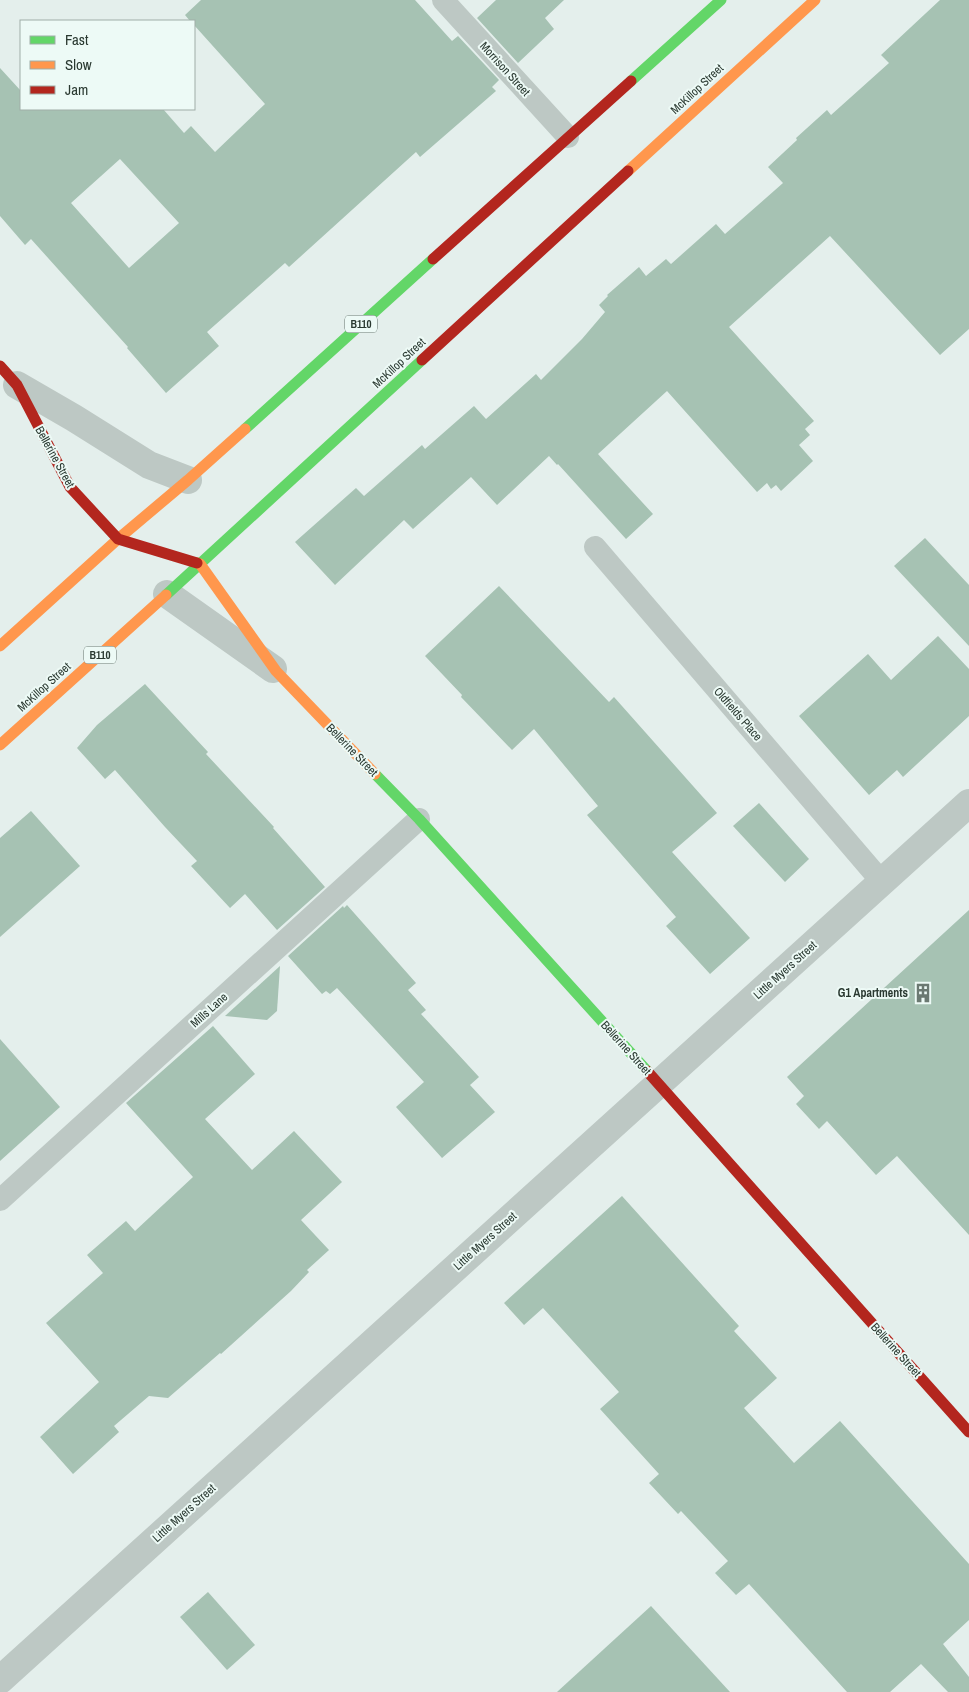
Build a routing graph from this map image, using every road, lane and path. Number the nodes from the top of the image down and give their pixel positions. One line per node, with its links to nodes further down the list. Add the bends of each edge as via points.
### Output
1 (443, 0): 4 (lane, Morrison Street)
2 (721, 0): 4 (main road, B110)
3 (815, 0): 9 (main road, McKillop Street / B110)
4 (568, 137): 6 (main road, B110)
5 (8, 375): 6 (street, Bellerine Street, via 149,465); 7 (main road, Bellerine Street, via 70,487)
6 (188, 480): 7 (main road, B110)
7 (118, 539): 9 (main road); 11 (main road, B110)
8 (595, 547): 16 (lane, Oldfields Place)
9 (200, 564): 10 (main road, McKillop Street / B110); 12 (main road, Bellerine Street)
10 (167, 594): 12 (street, Bellerine Street); 13 (main road, McKillop Street / B110)
11 (0, 646)
12 (276, 671): 15 (main road, Bellerine Street)
13 (0, 745)
14 (969, 803): 16 (street, Little Myers Street)
15 (419, 819): 17 (main road, Bellerine Street); 18 (lane, Mills Lane)
16 (882, 882): 17 (street, Little Myers Street)
17 (658, 1084): 19 (main road, Bellerine Street); 20 (street, Little Myers Street)
18 (0, 1200)
19 (969, 1432)
20 (0, 1680)

